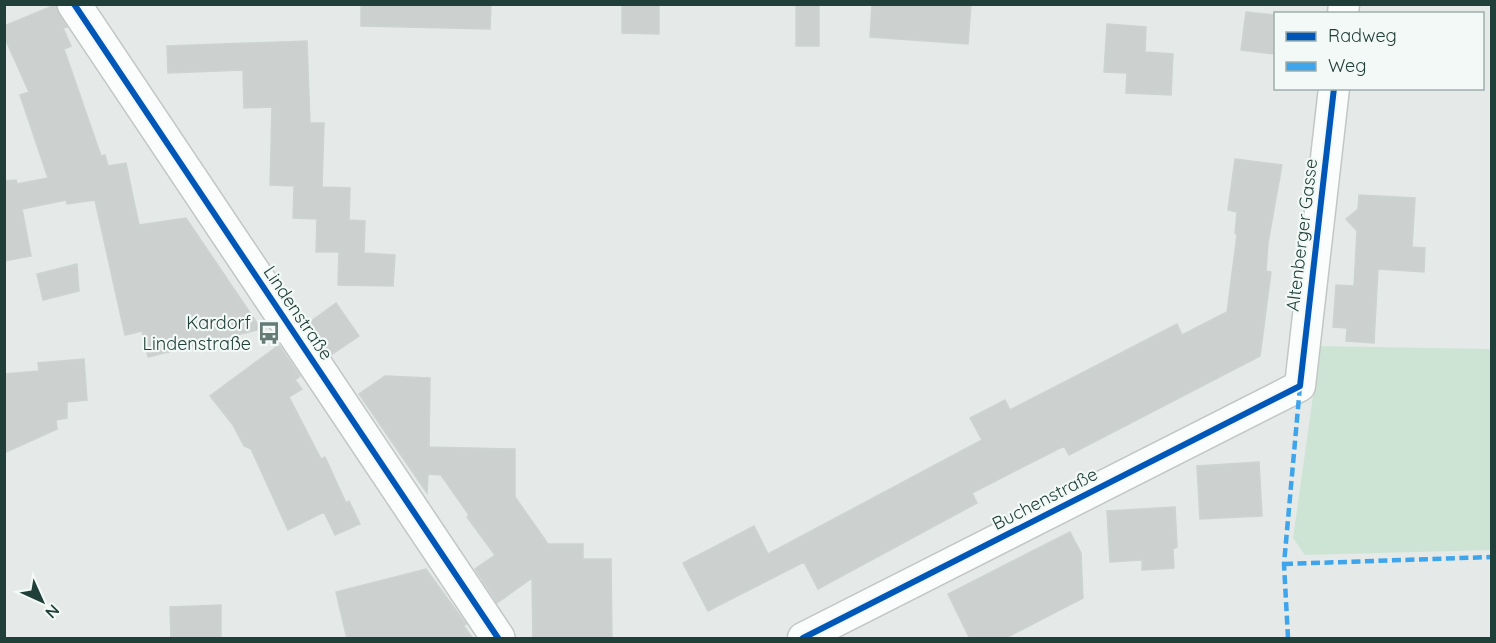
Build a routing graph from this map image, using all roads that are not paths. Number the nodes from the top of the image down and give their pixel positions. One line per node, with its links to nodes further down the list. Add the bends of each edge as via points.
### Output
1 (74, 4): 4 (street, Lindenstraße)
2 (1334, 90): 3 (street, Altenberger Gasse)
3 (1300, 386): 5 (street, Buchenstraße)
4 (498, 639)
5 (803, 639)

